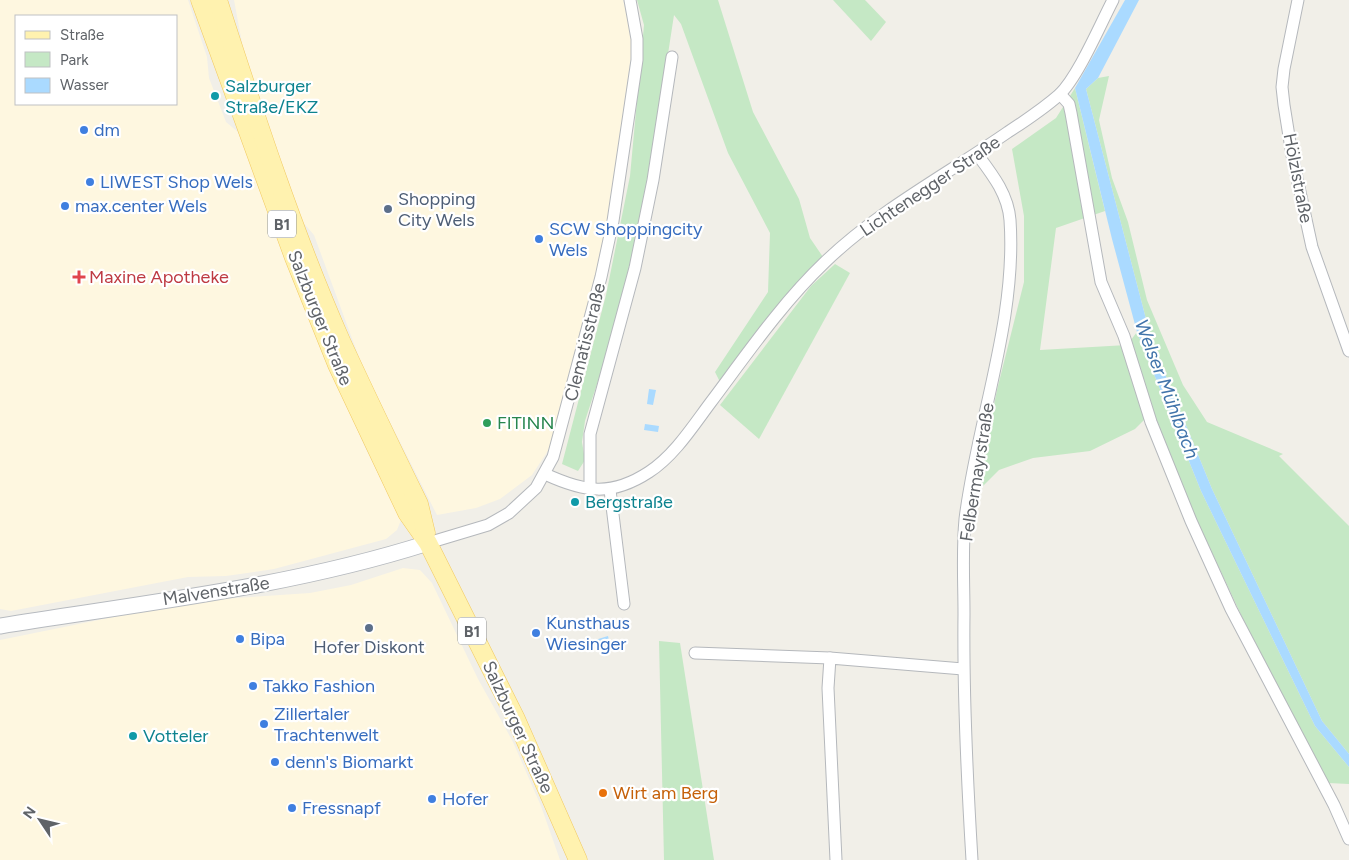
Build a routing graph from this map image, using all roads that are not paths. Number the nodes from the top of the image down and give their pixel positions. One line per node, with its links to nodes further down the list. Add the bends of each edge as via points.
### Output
1 (200, 0): 13 (main road, Salzburger Straße / B1, via 322,328 407,513)
2 (218, 0): 13 (main road, Salzburger Straße / B1, via 259,125 311,264 342,342 419,504)
3 (630, 0): 10 (street, Clematisstraße, via 638,39 637,60 613,221 583,352 561,433)
4 (1113, 0): 7 (street, Lichtenegger Straße, via 1081,63)
5 (1298, 0): 9 (street, Hölzlstraße, via 1284,69 1284,105 1312,247)
6 (672, 57): 11 (street, via 653,180 635,268 590,434)
7 (1060, 94): 8 (street, Lichtenegger Straße); 19 (street, via 1069,104 1071,113 1101,282 1127,343 1151,422 1231,609)
8 (977, 154): 12 (street, Lichtenegger Straße, via 878,217 825,262 785,306 682,440 650,472); 18 (street, Felbermayrstraße, via 993,175 1008,205 1011,232 1006,296 965,522)
9 (1349, 350)
10 (545, 474): 11 (street, Lichtenegger Straße, via 573,486); 13 (street, via 523,502 509,513 488,524)
11 (590, 489): 12 (street, Lichtenegger Straße)
12 (610, 490): 14 (street)
13 (428, 543): 15 (street, Malvenstraße, via 370,562 288,579); 20 (main road, Salzburger Straße / B1, via 516,719)
14 (624, 604)
15 (0, 626)
16 (695, 652): 17 (street)
17 (830, 658): 18 (street); 21 (street, via 828,688)
18 (964, 669): 22 (street, Felbermayrstraße)
19 (1349, 839)
20 (578, 860)
21 (836, 860)
22 (972, 860)

